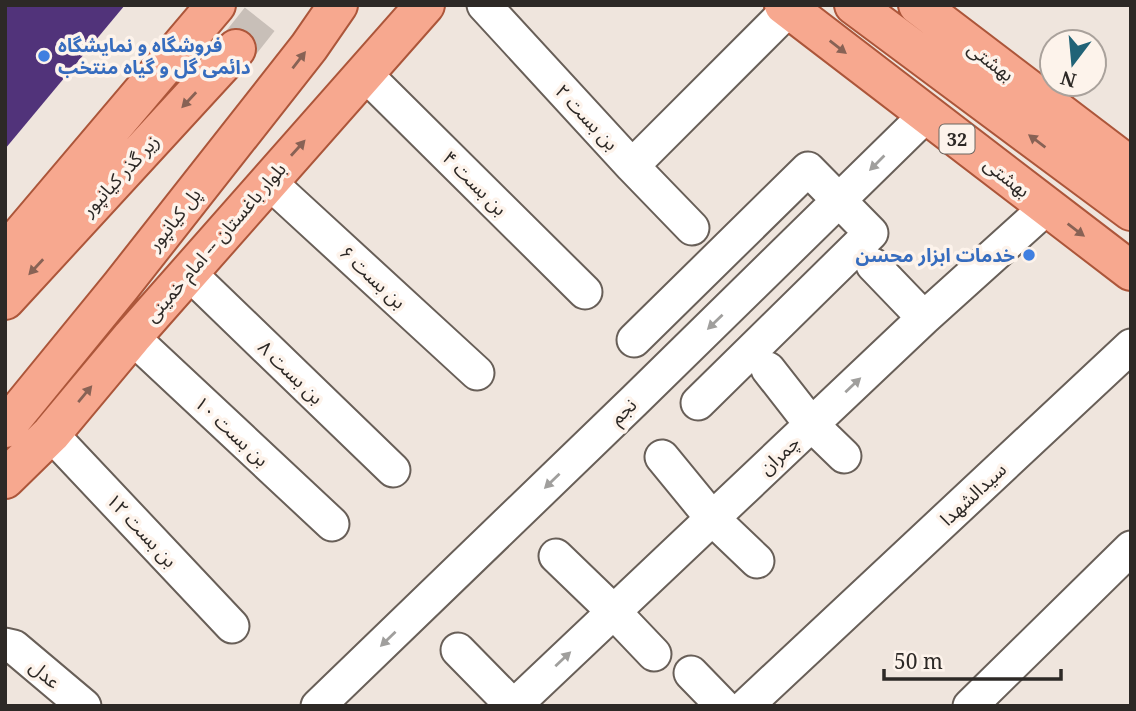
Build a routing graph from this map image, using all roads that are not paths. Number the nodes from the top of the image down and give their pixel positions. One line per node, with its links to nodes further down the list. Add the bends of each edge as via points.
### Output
1 (216, 5): 18 (main road)
2 (338, 5): 32 (main road, پل کیانپور, one-way to 2)
3 (425, 5): 9 (main road, بلوار باغستان -- امام خمینی)
4 (484, 5): 11 (street, بن بست ۲)
5 (854, 5): 16 (main road, one-way to 5)
6 (918, 5): 12 (main road, بهشتی)
7 (786, 7): 10 (main road, بهشتى / 32, one-way to 10); 11 (street)
8 (236, 49): 23 (main road, زیر گذر کیانپور, one-way to 23)
9 (364, 74): 13 (main road, بلوار باغستان -- امام خمینی, one-way to 9); 22 (street, بن بست ۴)
10 (926, 115): 14 (street, نجم, one-way to 14); 15 (main road, بهشتى / 32)
11 (632, 166): 17 (street, بن بست ۲)
12 (1131, 167)
13 (268, 181): 21 (main road, بلوار باغستان -- امام خمینی); 29 (street, بن بست ۶)
14 (839, 201): 26 (street, via 808,169); 30 (street, via 871,233); 50 (street, نجم, one-way to 50)
15 (1046, 208): 20 (main road, بهشتى / 32, one-way to 20); 24 (street, چمران)
16 (1131, 211)
17 (692, 228)
18 (5, 254)
19 (873, 265): 24 (street)
20 (1131, 271)
21 (189, 273): 25 (main road, بلوار باغستان -- امام خمینی); 36 (street, بن بست ۸)
22 (585, 292)
23 (5, 300)
24 (924, 318): 31 (street, چمران, one-way to 24)
25 (132, 337): 33 (main road, بلوار باغستان -- امام خمینی, one-way to 25); 39 (street, بن بست ۱۰)
26 (634, 340)
27 (1131, 346): 53 (street, سیدالشهدا)
28 (768, 369): 31 (street)
29 (477, 373)
30 (698, 403)
31 (811, 424): 35 (street); 38 (street, چمران)
32 (5, 428)
33 (51, 434): 37 (main road, بلوار باغستان -- امام خمینی); 44 (street, بن بست ۱۲)
34 (662, 457): 38 (street)
35 (844, 457)
36 (393, 470)
37 (5, 479)
38 (712, 518): 42 (street); 43 (street, چمران)
39 (332, 524)
40 (1131, 548): 54 (street)
41 (556, 556): 43 (street)
42 (757, 561)
43 (613, 611): 47 (street); 51 (street, چمران, one-way to 43)
44 (232, 626)
45 (5, 645): 49 (street, عدل)
46 (458, 650): 51 (street)
47 (653, 654)
48 (691, 673): 52 (street)
49 (84, 706)
50 (318, 706)
51 (514, 706)
52 (723, 706)
53 (746, 706)
54 (970, 706)

